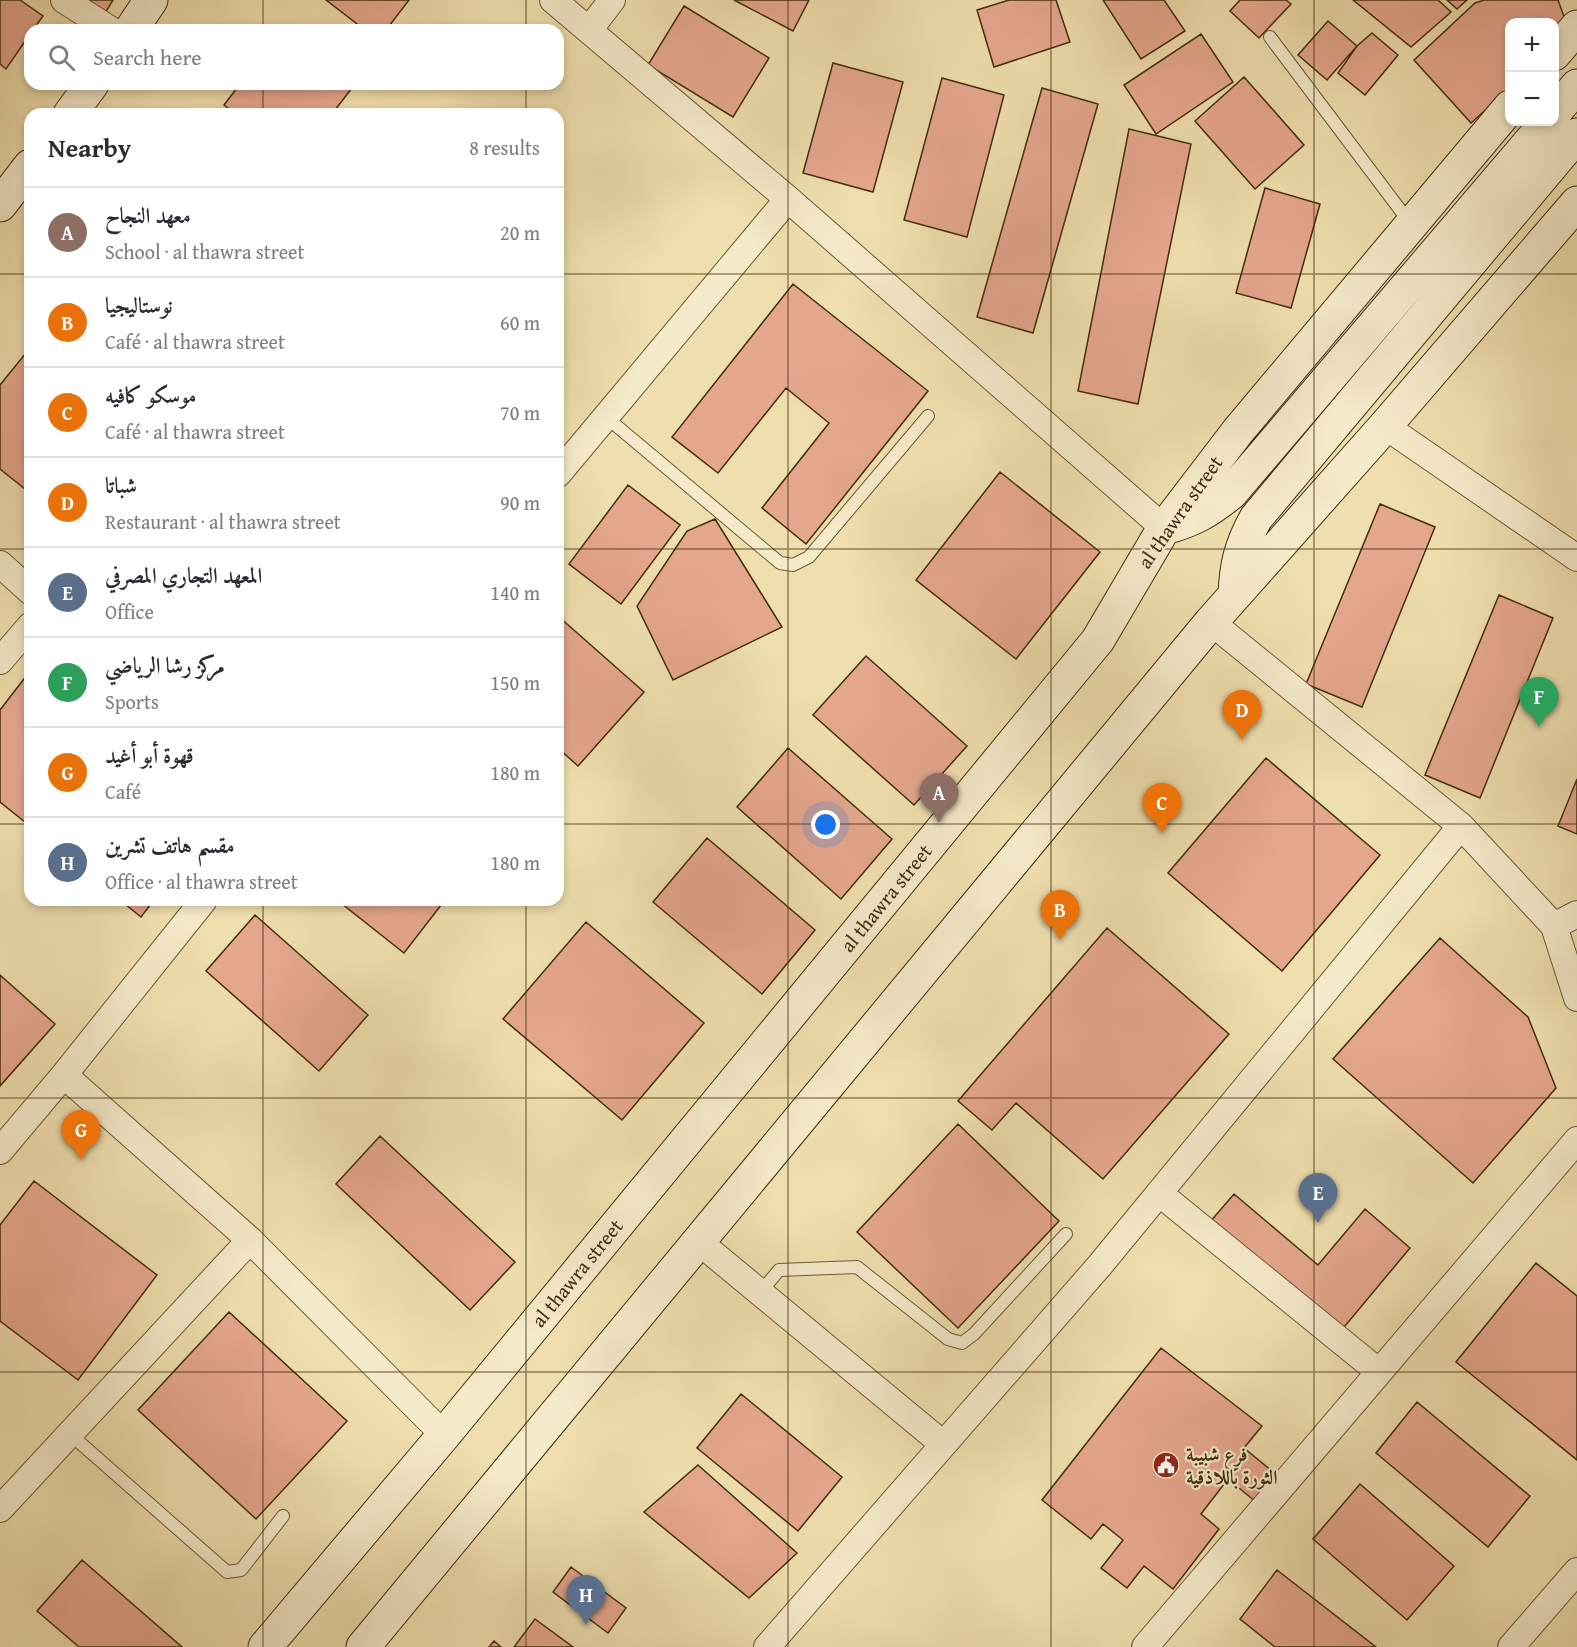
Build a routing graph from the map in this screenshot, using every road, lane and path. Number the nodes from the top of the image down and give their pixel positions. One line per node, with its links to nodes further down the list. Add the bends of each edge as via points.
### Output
1 (64, 0): 5 (street)
2 (151, 0): 6 (main road)
3 (553, 0): 8 (street)
4 (612, 0): 8 (street)
5 (102, 24)
6 (135, 24)
7 (1577, 27): 10 (main road)
8 (589, 30): 19 (street)
9 (1270, 37): 22 (lane)
10 (1559, 48)
11 (1577, 86): 13 (main road)
12 (88, 90): 14 (main road)
13 (1559, 106)
14 (74, 108)
15 (1505, 112): 22 (main road, al thawra street)
16 (1544, 126): 27 (main road, via 1231,492 1198,517)
17 (1577, 135): 31 (main road, via 1256,518 1239,556)
18 (24, 174): 21 (main road)
19 (788, 200): 24 (street); 27 (street)
20 (1577, 203): 25 (main road)
21 (0, 205)
22 (1412, 224): 27 (main road, al thawra street, via 1238,431)
23 (928, 416): 24 (lane, via 809,557 793,566 780,563)
24 (606, 417): 26 (street)
25 (1385, 426): 28 (street); 31 (main road)
26 (564, 467)
27 (1164, 528): 50 (main road, al thawra street, via 1098,640)
28 (1577, 558)
29 (0, 564): 30 (street)
30 (24, 586)
31 (1235, 596): 32 (main road)
32 (1211, 622): 35 (street); 46 (main road)
33 (24, 633): 34 (street)
34 (0, 661)
35 (1461, 826): 38 (street); 43 (street)
36 (199, 906): 40 (street)
37 (1577, 914): 38 (street)
38 (1554, 926): 39 (street)
39 (1577, 998)
40 (64, 1075): 42 (street); 45 (street)
41 (1577, 1140): 48 (street)
42 (0, 1151)
43 (1159, 1193): 48 (street); 51 (street)
44 (1066, 1234): 47 (lane, via 962,1343 948,1339 857,1267 779,1270)
45 (249, 1240): 49 (street); 50 (street)
46 (699, 1242): 47 (street); 56 (main road)
47 (760, 1293): 51 (street)
48 (1379, 1372): 58 (street)
49 (69, 1434): 52 (street); 53 (lane, via 227,1572 241,1570)
50 (444, 1435): 55 (main road, al thawra street)
51 (943, 1444): 57 (street)
52 (0, 1509)
53 (283, 1516)
54 (1577, 1571): 59 (street)
55 (265, 1647)
56 (363, 1647)
57 (767, 1647)
58 (1145, 1647)
59 (1511, 1647)

